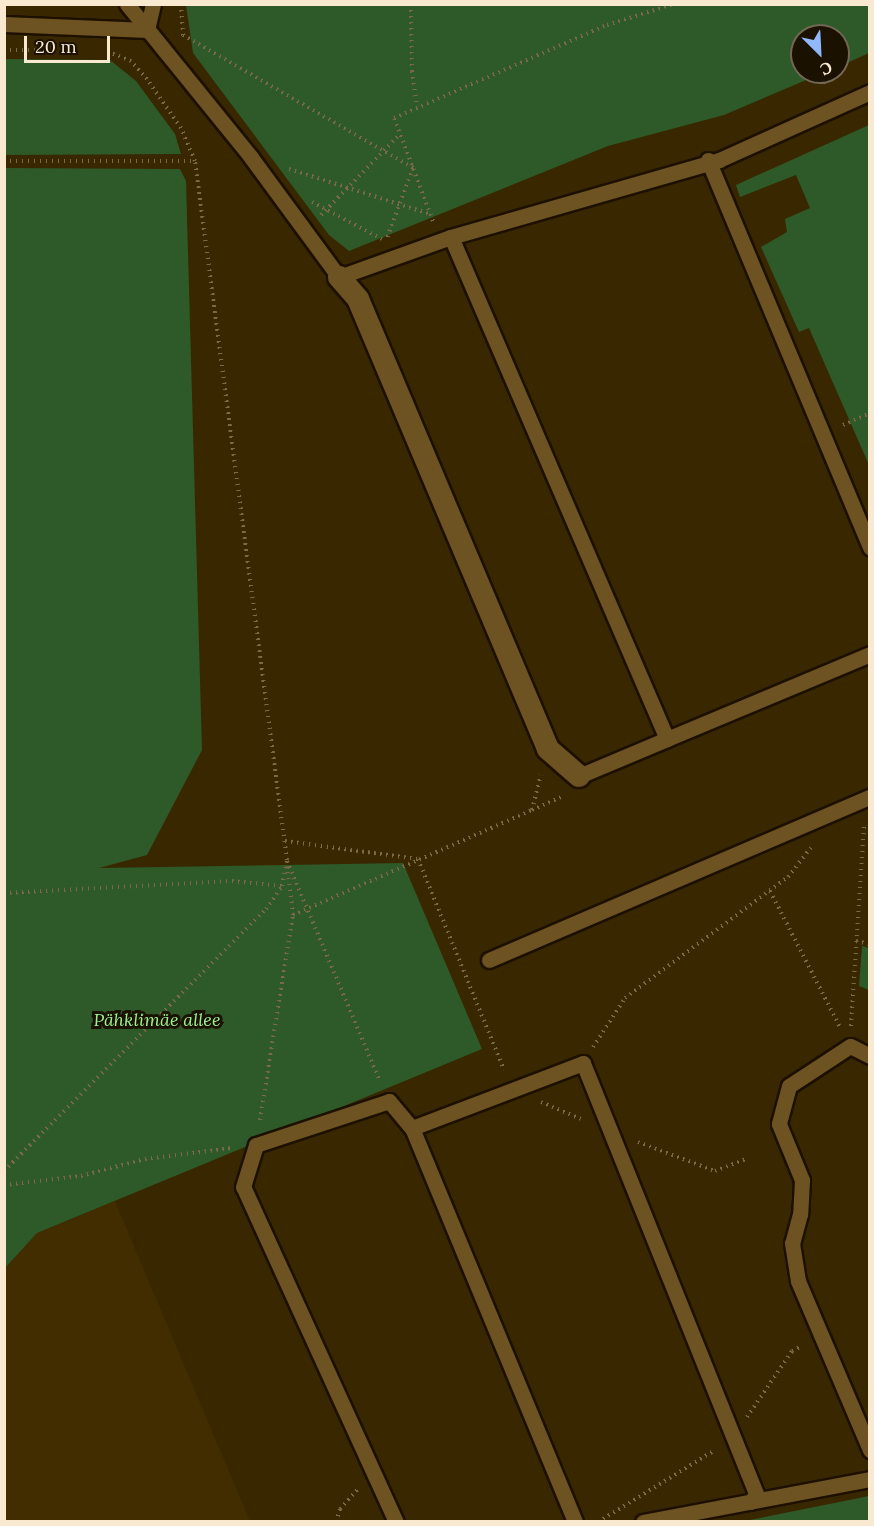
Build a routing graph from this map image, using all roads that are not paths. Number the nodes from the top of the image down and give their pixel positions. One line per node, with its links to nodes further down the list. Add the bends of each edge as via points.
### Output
1 (127, 4): 4 (lane)
2 (153, 4): 4 (lane)
3 (4, 24): 4 (lane)
4 (147, 30): 8 (lane, via 250,156)
5 (870, 92): 6 (lane, via 719,160)
6 (708, 160): 7 (lane); 9 (lane)
7 (446, 239): 8 (lane); 11 (lane)
8 (339, 277): 12 (street, via 358,299 548,749)
9 (870, 547)
10 (870, 654): 11 (lane)
11 (667, 739): 12 (lane)
12 (579, 776)
13 (867, 798): 14 (lane)
14 (489, 960)
15 (870, 1056): 17 (lane, via 850,1046 789,1086 779,1124 802,1180 800,1214 792,1244 798,1281)
16 (412, 1128): 19 (lane, via 583,1063 756,1494); 20 (lane, via 389,1101 256,1145 243,1187); 21 (lane)
17 (870, 1450)
18 (870, 1479): 19 (lane)
19 (751, 1502): 22 (lane)
20 (396, 1521)
21 (575, 1521)
22 (643, 1521)

